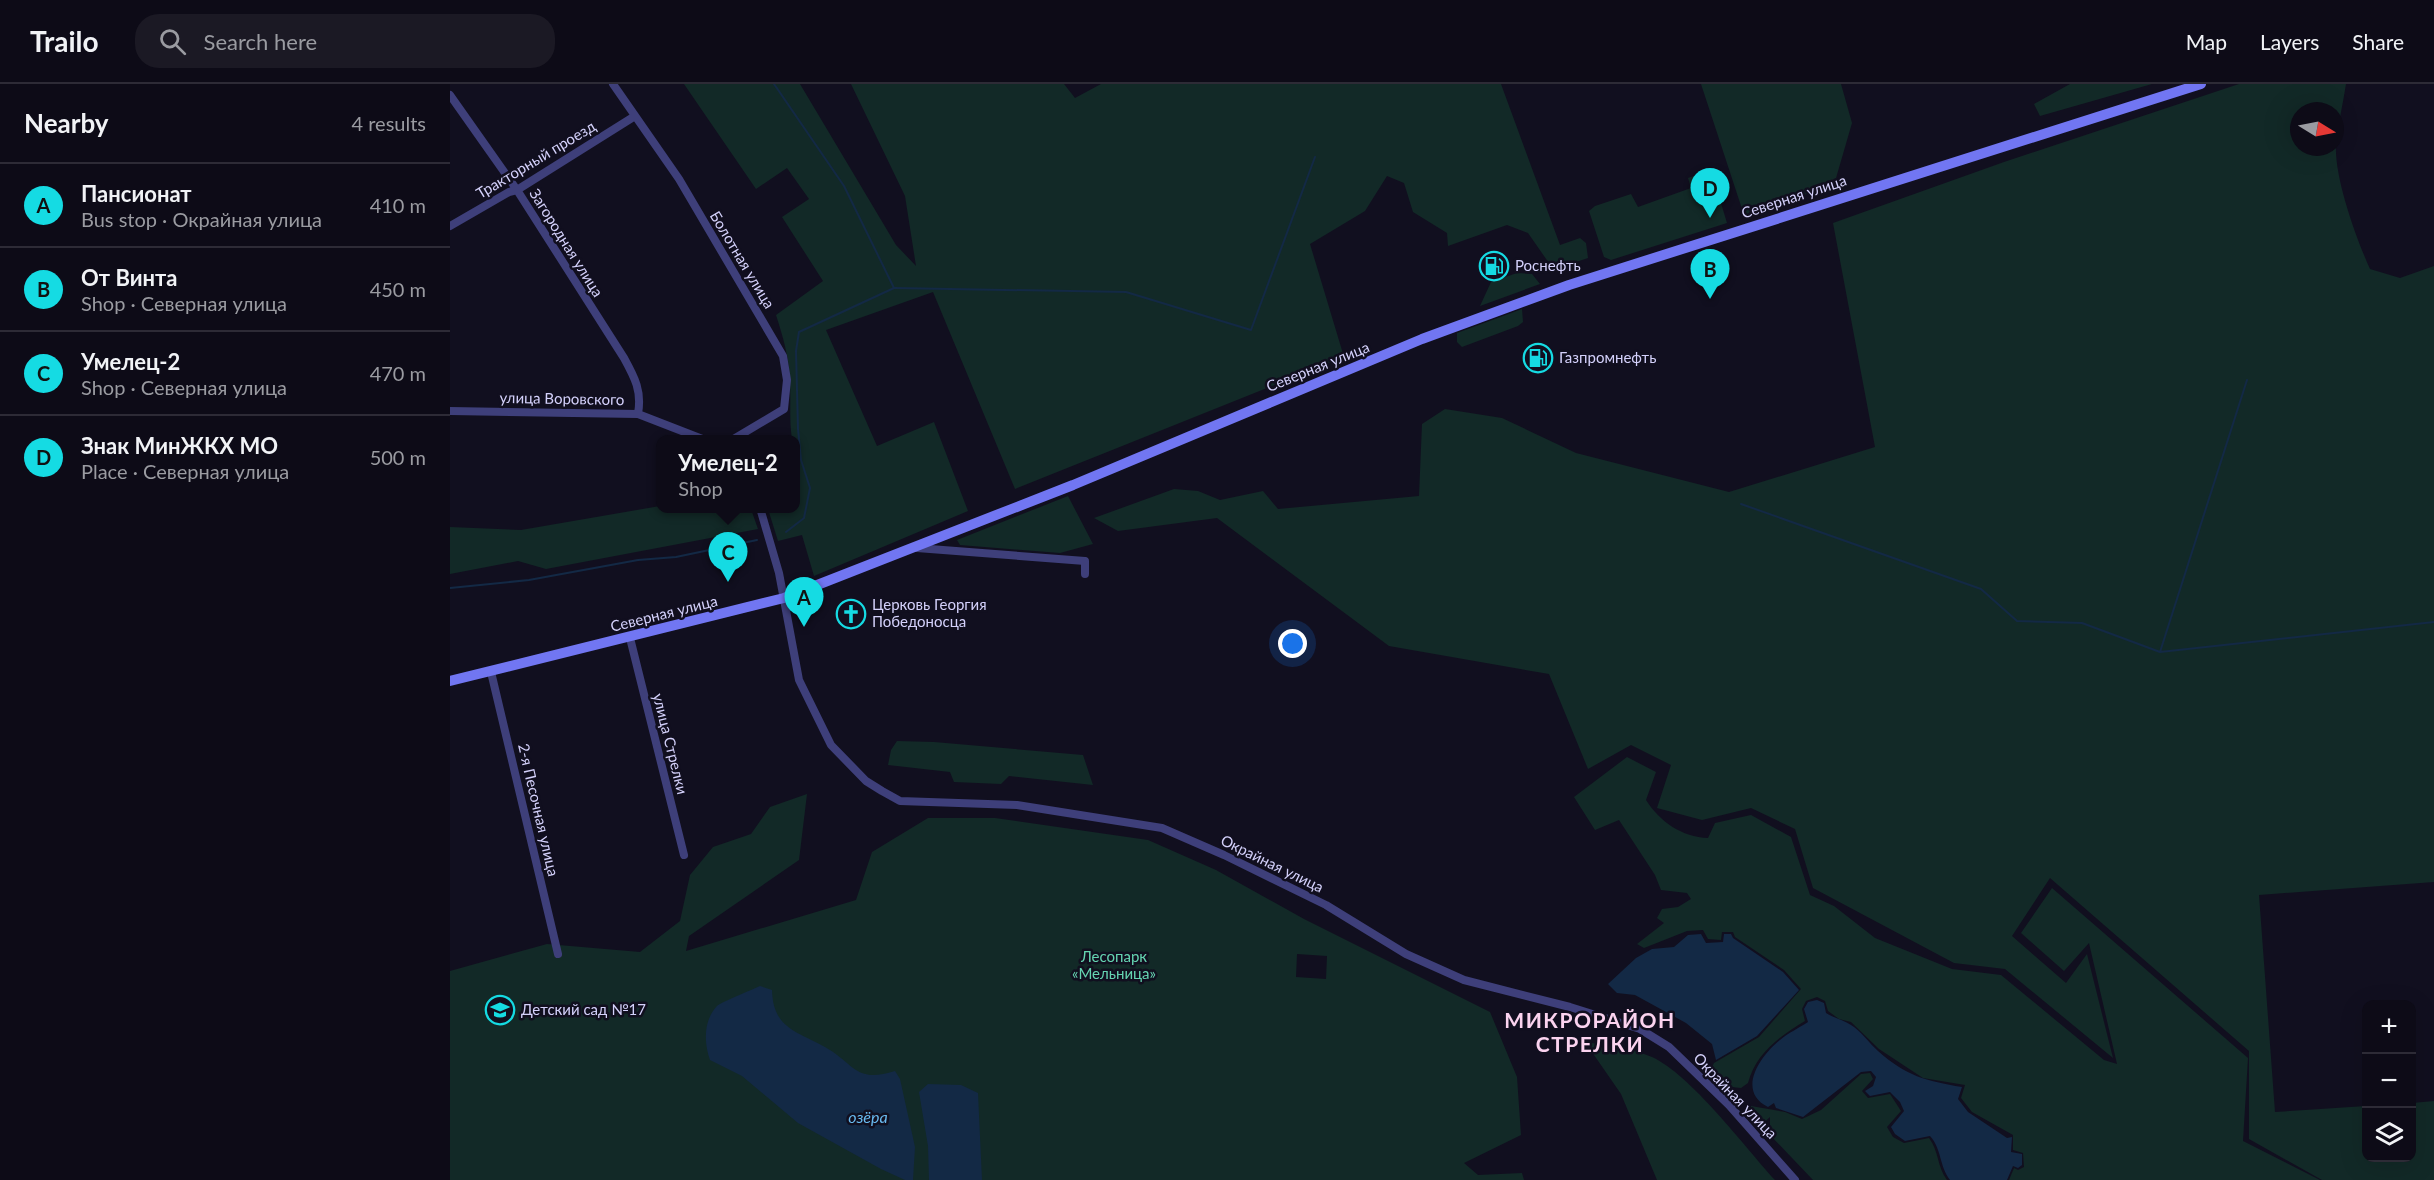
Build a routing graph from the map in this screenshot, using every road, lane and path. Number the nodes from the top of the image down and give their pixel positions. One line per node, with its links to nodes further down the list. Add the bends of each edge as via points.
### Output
1 (613, 84): 4 (street, Болотная улица)
2 (2201, 84): 12 (main road, Северная улица, via 1569,285 1422,339 1073,485)
3 (450, 95): 5 (street, Загородная улица)
4 (635, 116): 5 (street, Тракторный проезд); 10 (street, Болотная улица, via 679,179 783,356 787,380 784,409)
5 (517, 190): 6 (street, Тракторный проезд); 8 (street, Загородная улица, via 638,382)
6 (450, 226)
7 (452, 409): 8 (street, улица Воровского)
8 (638, 414): 9 (street, улица Воровского)
9 (692, 435)
10 (740, 435)
11 (761, 513): 14 (street)
12 (912, 547): 13 (street, via 1085,561); 14 (main road, Северная улица)
13 (1085, 574)
14 (784, 598): 15 (main road, Северная улица); 20 (street, Окрайная улица, via 799,680 826,736 846,761 882,791 900,801 1017,805 1162,828 1326,905 1406,954 1464,980 1640,1029 1669,1047)
15 (630, 638): 16 (main road, Северная улица); 18 (street, улица Стрелки)
16 (491, 672): 17 (main road, Северная улица); 19 (street, 2-я Песочная улица)
17 (450, 681)
18 (684, 855)
19 (558, 954)
20 (1795, 1180)

